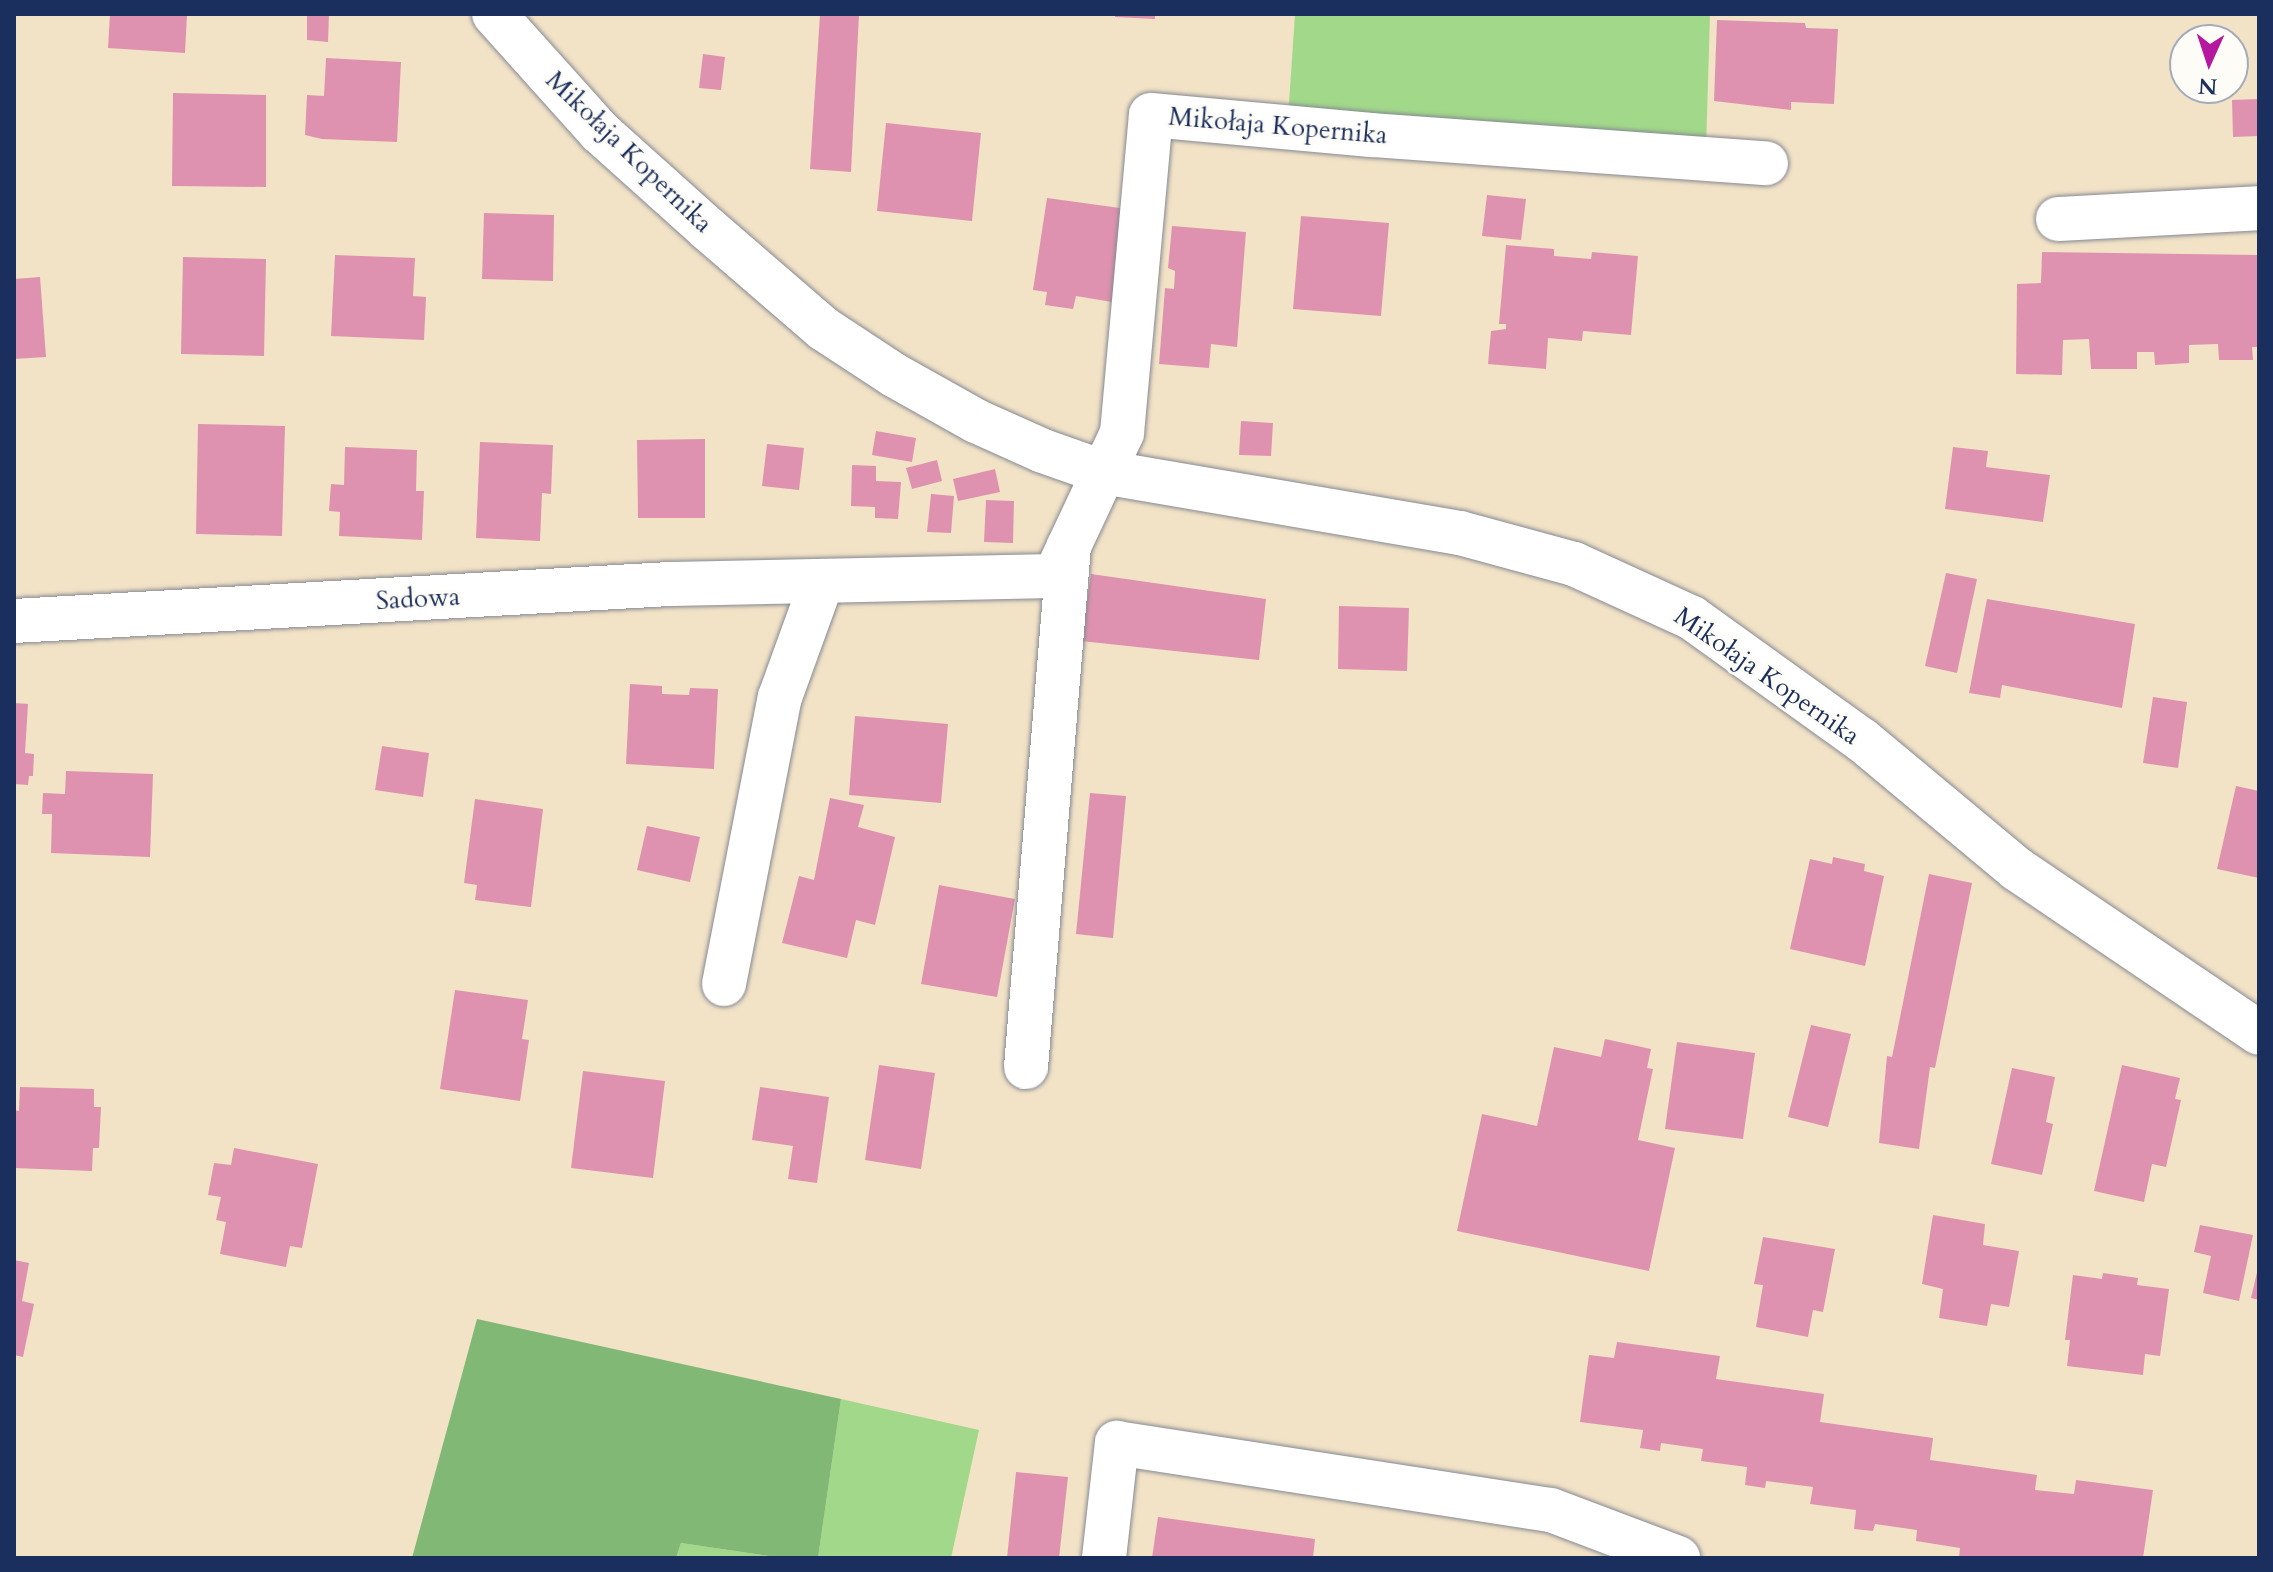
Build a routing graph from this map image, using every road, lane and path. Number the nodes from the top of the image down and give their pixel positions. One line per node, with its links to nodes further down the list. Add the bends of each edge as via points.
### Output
1 (494, 14): 5 (street, Mikołaja Kopernika, via 600,132 824,329 976,421)
2 (1766, 163): 5 (street, Mikołaja Kopernika, via 1151,115 1122,433)
3 (2259, 208): 4 (street)
4 (2058, 219)
5 (1103, 472): 6 (street, Sadowa); 10 (street, Mikołaja Kopernika, via 1460,533 1574,564 1692,618 1862,740 2017,869)
6 (1069, 546): 7 (street, Sadowa, via 1055,576); 11 (street)
7 (822, 581): 8 (street, Sadowa, via 670,584); 9 (street, via 780,697)
8 (14, 621)
9 (724, 984)
10 (2259, 1033)
11 (1026, 1067)
12 (1104, 1558): 13 (street, via 1117,1443 1551,1510)
13 (1678, 1558)

